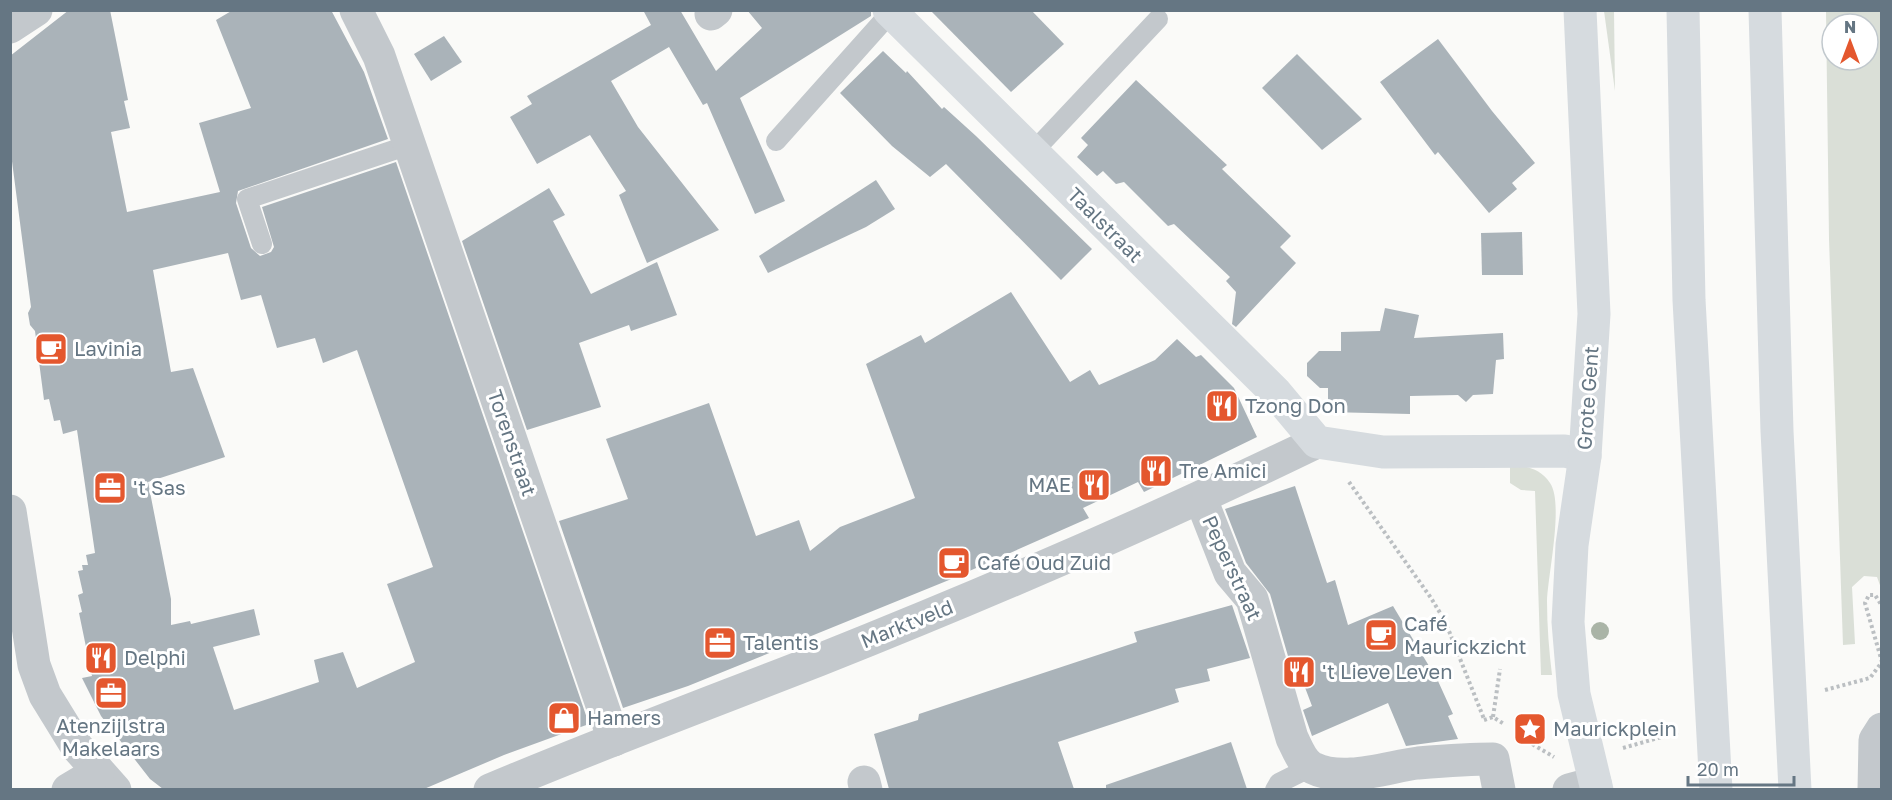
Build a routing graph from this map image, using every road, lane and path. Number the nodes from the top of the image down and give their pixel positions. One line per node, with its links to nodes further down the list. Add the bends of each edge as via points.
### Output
1 (36, 10): 9 (street)
2 (356, 10): 11 (street, Torenstraat, via 375,46)
3 (1580, 10): 16 (main road, Grote Gent, via 1594,314)
4 (1661, 10): 14 (main road)
5 (1683, 10): 14 (main road)
6 (1765, 10): 36 (main road, via 1777,431)
7 (891, 11): 10 (lane); 12 (main road, Taalstraat)
8 (1158, 19): 12 (lane)
9 (10, 27)
10 (776, 141)
11 (409, 145): 13 (lane, via 247,199); 26 (street, Torenstraat)
12 (1032, 153): 15 (main road, Taalstraat, via 1276,393)
13 (262, 244)
14 (1689, 300): 35 (main road)
15 (1317, 442): 16 (main road, via 1383,452 1565,451); 17 (street, Marktveld); 22 (path, via 1431,598 1461,657 1484,720)
16 (1585, 456): 31 (main road, Grote Gent, via 1572,544 1568,622)
17 (1201, 499): 26 (street, Marktveld, via 864,641); 28 (street, Peperstraat, via 1230,573 1252,599 1292,738)
18 (10, 511): 30 (street, via 34,665 45,695 77,747)
19 (1881, 606): 21 (path, via 1875,595 1869,595 1865,603 1881,662 1870,678)
20 (1500, 669): 22 (path)
21 (1854, 682)
22 (1493, 717): 23 (path)
23 (1506, 726)
24 (1881, 729): 37 (street, via 1875,740)
25 (1518, 734): 27 (path, via 1546,754)
26 (614, 740): 33 (street, Marktveld)
27 (1559, 758)
28 (1311, 767): 29 (street, via 1346,774 1420,763); 34 (lane, via 1279,783)
29 (1496, 774)
30 (107, 781): 32 (street)
31 (1587, 787)
32 (69, 789)
33 (490, 789)
34 (1275, 789)
35 (1716, 789)
36 (1795, 789)
37 (1874, 789)

